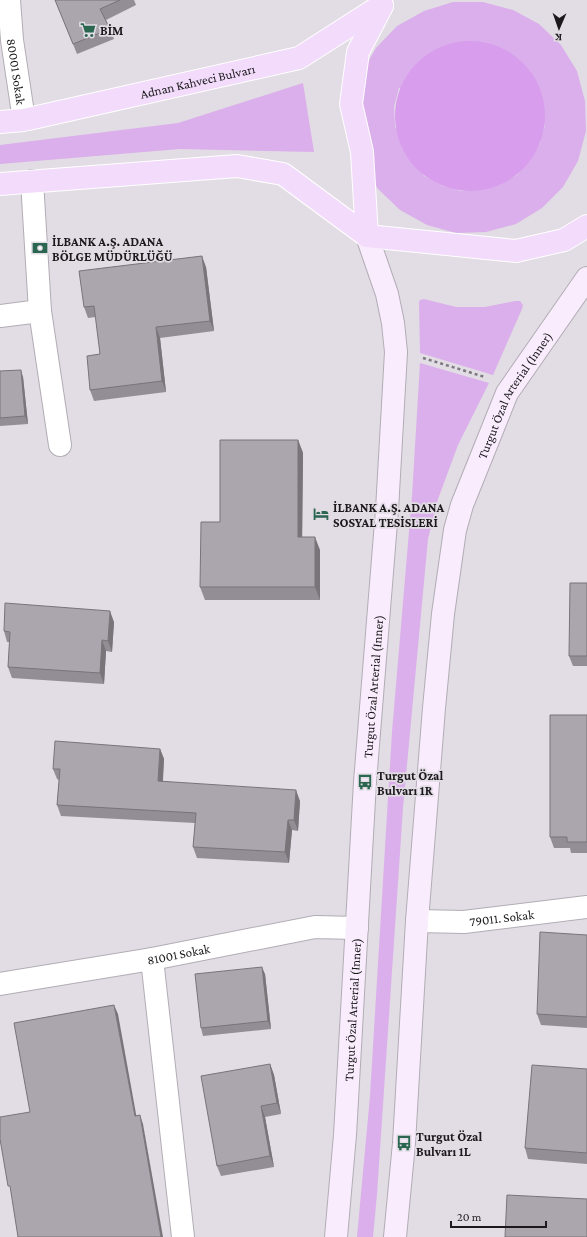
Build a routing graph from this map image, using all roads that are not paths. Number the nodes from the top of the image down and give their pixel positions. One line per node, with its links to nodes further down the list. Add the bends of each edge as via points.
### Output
1 (9, 0): 3 (street, 80001 Sokak)
2 (385, 2): 3 (main road, Adnan Kahveci Bulvarı, via 299,58); 8 (main road, via 358,52 351,104 362,152)
3 (24, 120): 4 (main road, Adnan Kahveci Bulvarı)
4 (0, 122)
5 (32, 181): 6 (main road); 8 (main road, via 237,166 282,174); 10 (street)
6 (0, 184)
7 (587, 226): 8 (main road, via 564,240 516,251)
8 (368, 236): 15 (main road, Turgut Özal Arterial (Inner), via 387,294 396,352)
9 (587, 278): 14 (main road, Turgut Özal Arterial (Inner), via 507,393 462,505 455,530 442,622)
10 (40, 311): 11 (street); 12 (street)
11 (0, 316)
12 (60, 445)
13 (587, 907): 14 (street, 79011. Sokak, via 464,922)
14 (417, 921): 20 (main road, Turgut Özal Arterial (Inner), via 404,1143)
15 (357, 928): 16 (street, 81001 Sokak, via 315,927); 19 (main road, Turgut Özal Arterial (Inner), via 345,1135)
16 (152, 959): 17 (street, 81001 Sokak); 18 (street)
17 (0, 984)
18 (183, 1237)
19 (336, 1237)
20 (395, 1237)

